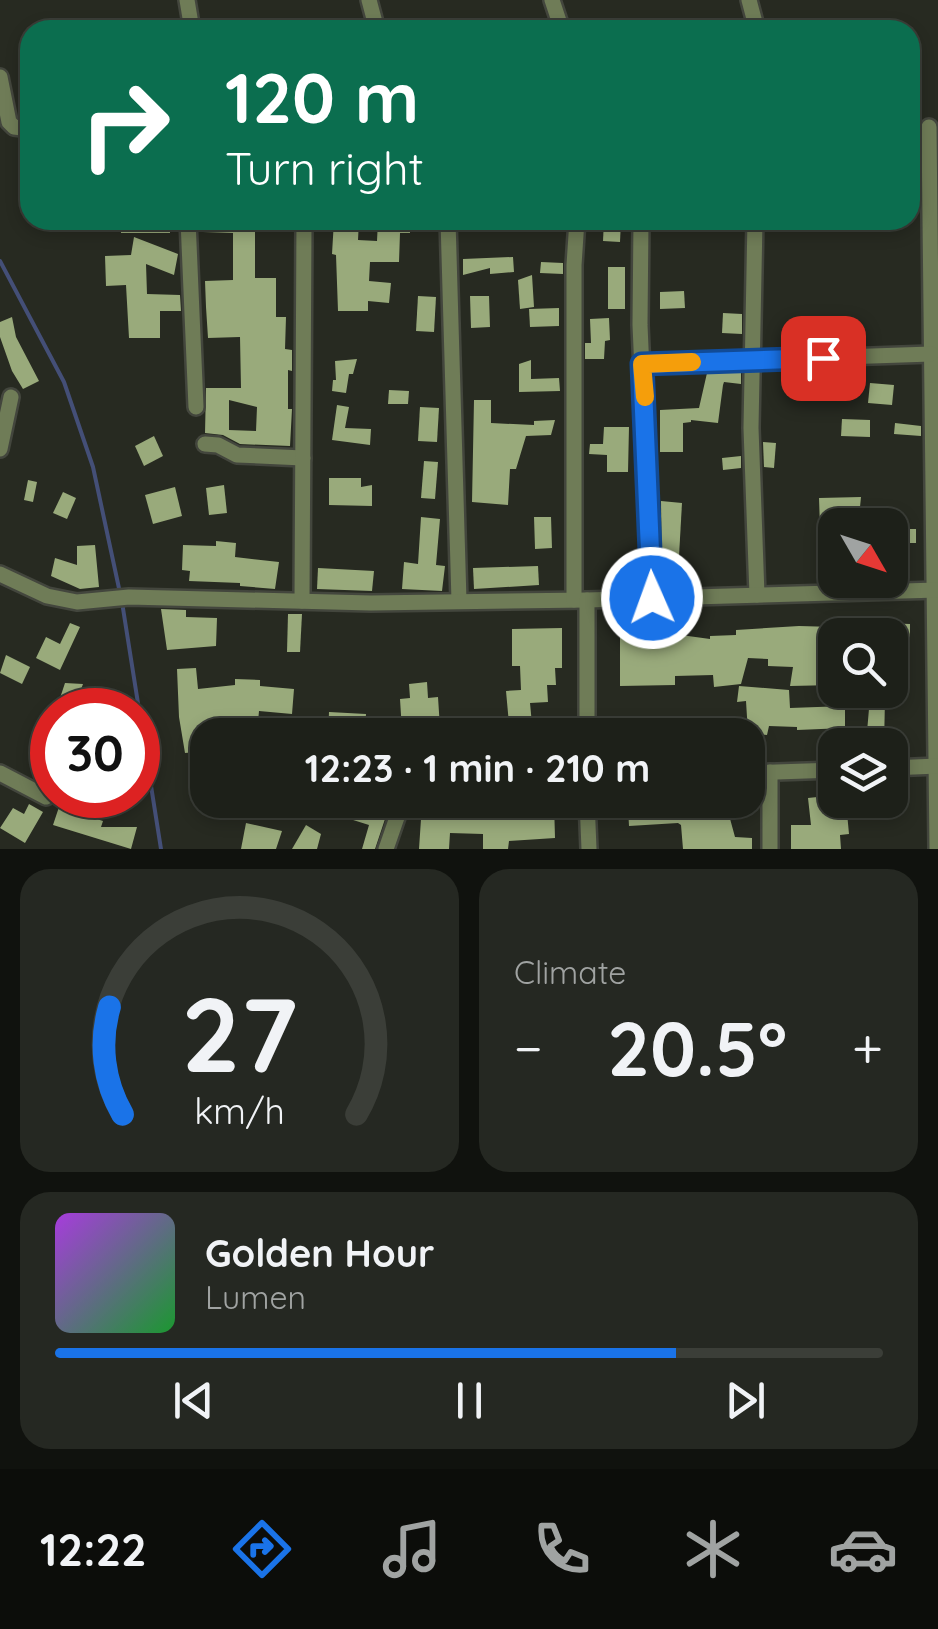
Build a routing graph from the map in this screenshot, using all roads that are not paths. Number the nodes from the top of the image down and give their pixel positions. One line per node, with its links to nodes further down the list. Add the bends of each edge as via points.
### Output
1 (0, 77): 3 (street, via 8,122)
2 (933, 127): 10 (street)
3 (20, 128)
4 (188, 230): 15 (street)
5 (304, 230): 18 (street)
6 (448, 230): 25 (street)
7 (576, 230): 23 (street)
8 (641, 230): 12 (street)
9 (755, 230): 11 (street)
10 (931, 354): 11 (street); 13 (street)
11 (751, 360): 12 (street); 21 (street)
12 (642, 364): 22 (street)
13 (935, 378): 20 (street)
14 (11, 397): 17 (street)
15 (196, 408)
16 (205, 444): 18 (street, via 237,455)
17 (0, 449)
18 (303, 458): 24 (street)
19 (0, 574): 24 (street, via 64,601)
20 (935, 590): 21 (street); 27 (street)
21 (757, 595): 22 (street)
22 (652, 598): 23 (street)
23 (581, 600): 25 (street); 26 (street)
24 (302, 601): 25 (street)
25 (459, 601)
26 (586, 718)
27 (937, 766): 28 (street); 39 (street)
28 (908, 767)
29 (818, 771): 31 (street)
30 (765, 772): 31 (street)
31 (770, 772): 38 (street)
32 (0, 774): 33 (street)
33 (30, 789)
34 (397, 818): 36 (street)
35 (588, 818): 37 (street)
36 (386, 849)
37 (589, 849)
38 (770, 849)
39 (936, 849)

